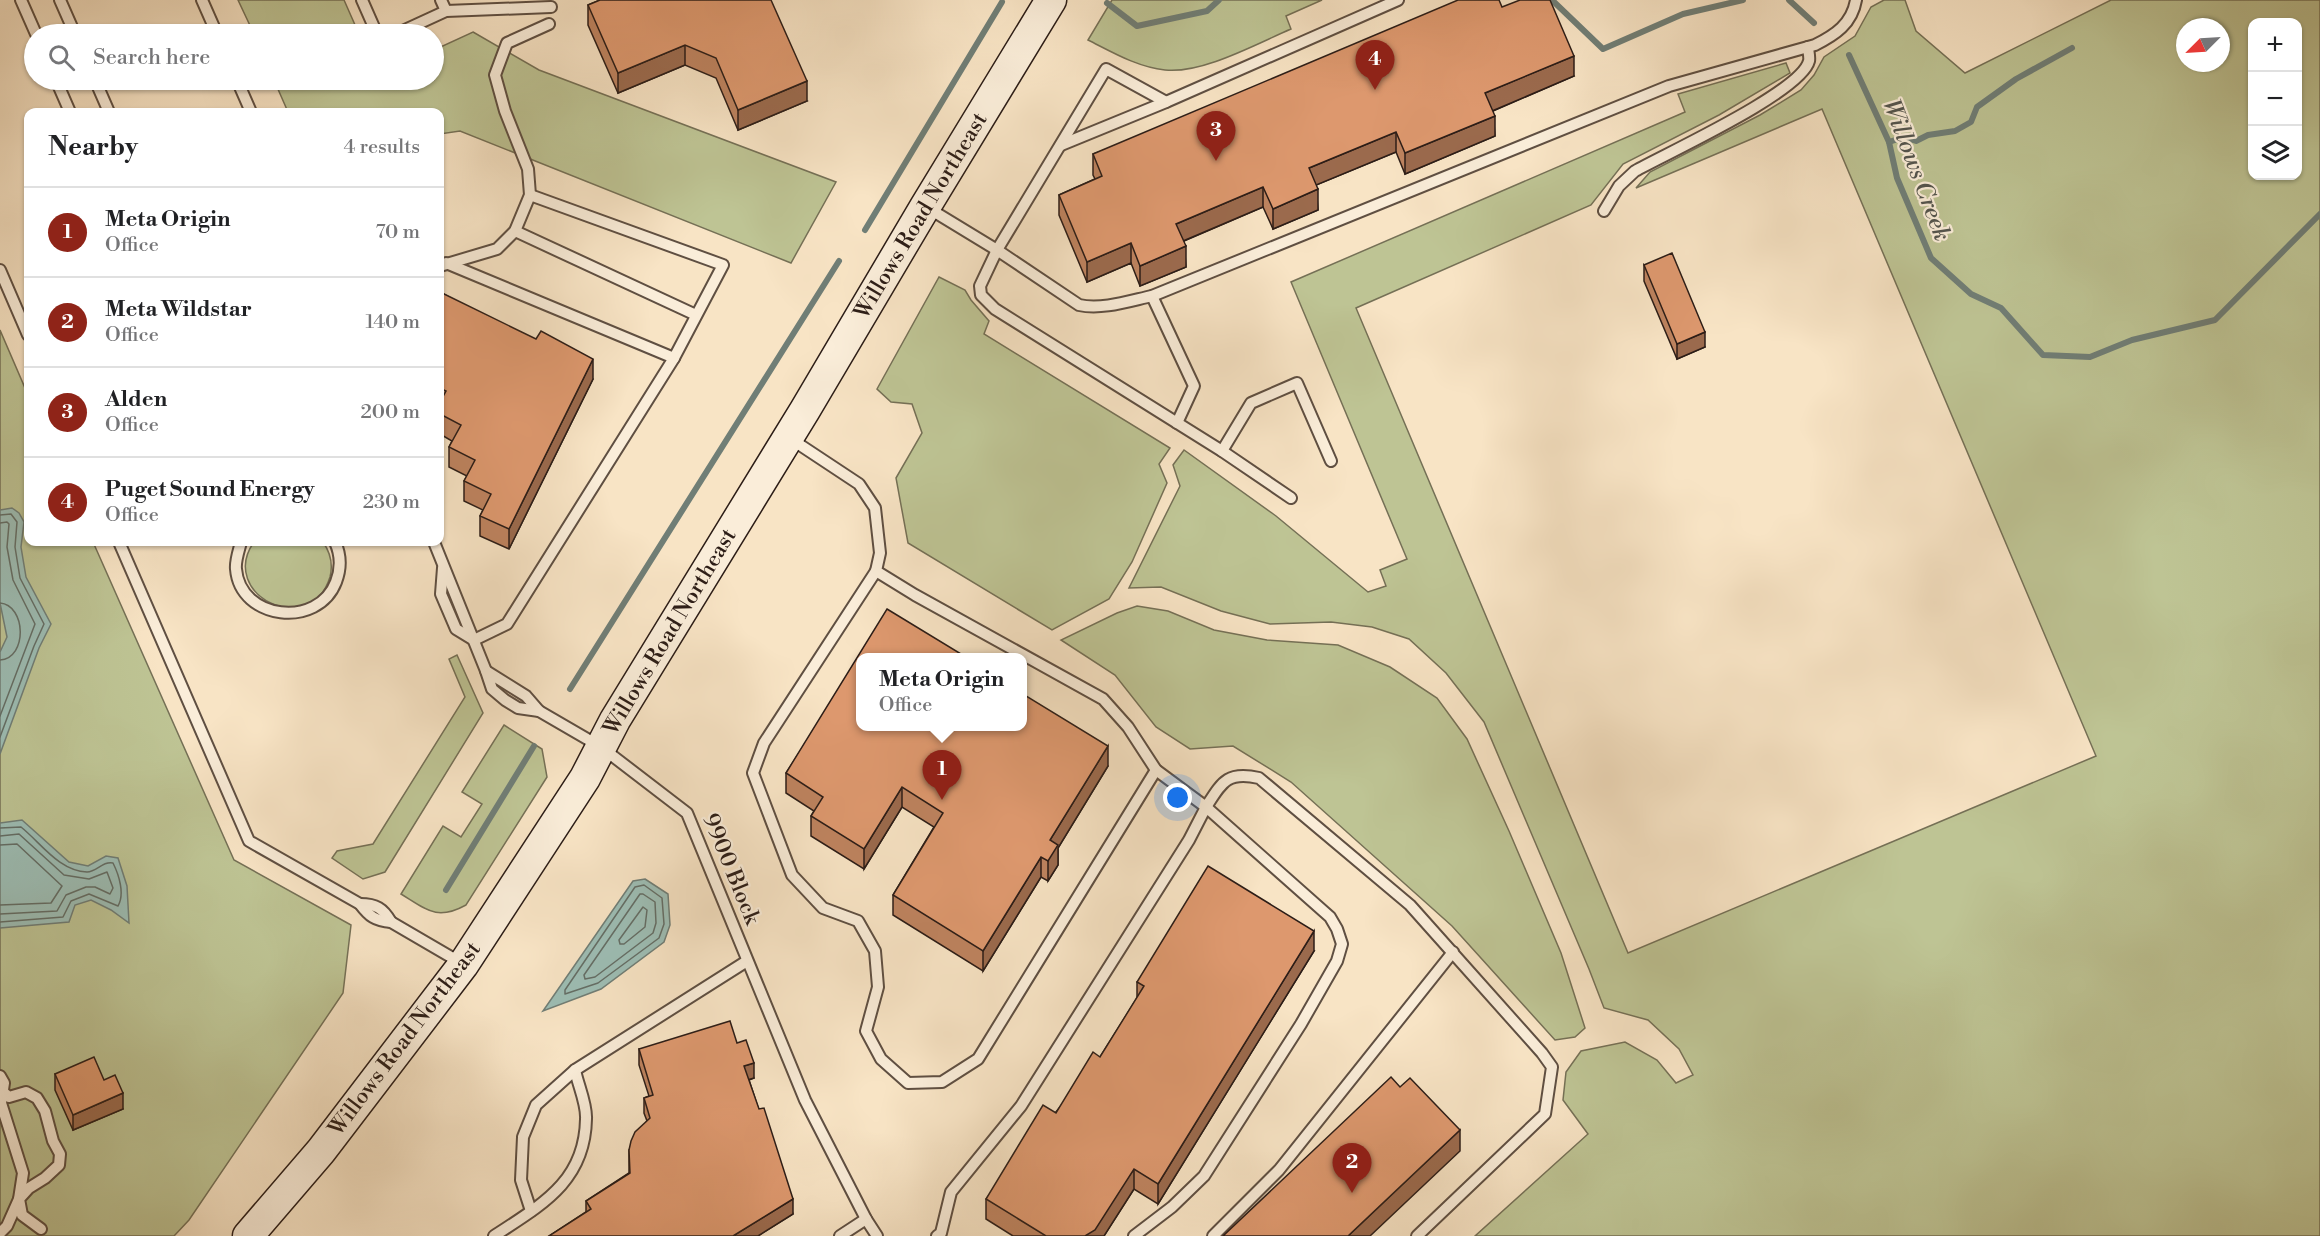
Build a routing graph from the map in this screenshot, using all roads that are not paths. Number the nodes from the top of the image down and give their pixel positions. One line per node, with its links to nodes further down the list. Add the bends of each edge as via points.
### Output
1 (21, 0): 11 (lane)
2 (60, 0): 12 (lane)
3 (202, 0): 13 (lane)
4 (362, 0): 14 (lane)
5 (441, 0): 10 (lane)
6 (1051, 0): 27 (main road, Willows Road Northeast)
7 (1398, 0): 21 (lane)
8 (1856, 0): 17 (lane, via 1850,19 1834,36)
9 (551, 7): 10 (lane)
10 (446, 11): 15 (lane)
11 (32, 24)
12 (71, 24)
13 (213, 24)
14 (373, 24)
15 (418, 24)
16 (549, 24): 26 (lane, via 507,43 495,75 528,169)
17 (1808, 47): 28 (lane, via 1810,60 1806,67 1779,92 1635,171 1619,186); 34 (lane, via 1669,86)
18 (60, 90): 22 (lane)
19 (99, 90): 23 (lane)
20 (241, 90): 24 (lane)
21 (1166, 102): 25 (lane); 25 (lane, via 1106,69)
22 (68, 108)
23 (107, 108)
24 (249, 108)
25 (1061, 145): 30 (lane)
26 (530, 195): 29 (lane); 35 (lane, via 723,265)
27 (925, 207): 30 (lane); 39 (main road, Willows Road Northeast)
28 (1604, 211)
29 (515, 231): 31 (lane, via 496,249); 35 (lane)
30 (997, 250): 34 (lane, via 1089,307); 38 (lane, via 980,286 987,303)
31 (444, 265)
32 (444, 265): 37 (lane)
33 (0, 270): 36 (lane)
34 (1152, 296): 38 (lane, via 1194,386)
35 (696, 315): 37 (lane)
36 (24, 326)
37 (674, 358): 48 (lane, via 507,624)
38 (1177, 423): 40 (lane)
39 (788, 437): 47 (lane, via 859,484 875,508 880,553); 51 (main road, Willows Road Northeast)
40 (1222, 452): 41 (lane, via 1251,403 1297,383); 42 (lane)
41 (1331, 461)
42 (1291, 498)
43 (121, 546): 56 (lane, via 249,841 360,904 369,916 391,922)
44 (240, 546): 45 (lane, via 236,569 243,589 257,605 292,614 310,610 334,587 340,570)
45 (336, 546)
46 (436, 546): 48 (lane, 9900 Block, via 443,565 441,594 456,629)
47 (876, 571): 49 (lane); 52 (lane, via 764,743 753,774 792,875 823,908 858,921 875,951 878,987 866,1031 881,1059 908,1083 942,1082 978,1059)
48 (474, 640): 51 (lane, 9900 Block, via 492,689 505,700 518,708 539,711)
49 (1019, 653)
50 (1027, 657): 52 (lane, via 1103,699 1128,727)
51 (601, 747): 55 (lane, 9900 Block, via 687,813); 56 (main road, Willows Road Northeast, via 585,778)
52 (1156, 770): 53 (lane)
53 (1206, 807): 54 (lane, via 1223,781 1242,774 1259,778 1410,905); 66 (lane, via 1021,1106 951,1192); 71 (lane, via 1330,917 1342,944 1337,961 1301,1024 1204,1176)
54 (1453, 952): 72 (lane, via 1279,1170); 73 (lane, via 1552,1067 1545,1114)
55 (747, 961): 57 (lane); 63 (lane, 9900 Block, via 805,1100)
56 (463, 965): 67 (main road, Willows Road Northeast, via 321,1151)
57 (575, 1070): 62 (lane, via 536,1105 523,1137 521,1180); 62 (lane, via 586,1118 582,1153 567,1181)
58 (0, 1076): 59 (lane)
59 (2, 1090): 60 (lane); 61 (lane, via 9,1097 26,1092 37,1098 60,1154 59,1165)
60 (0, 1103): 61 (lane, via 23,1173)
61 (19, 1199): 64 (lane, via 22,1215); 65 (lane)
62 (531, 1211): 68 (lane)
63 (866, 1219): 69 (lane); 70 (lane, 9900 Block)
64 (41, 1229)
65 (0, 1233)
66 (941, 1235)
67 (248, 1236)
68 (494, 1236)
69 (840, 1236)
70 (877, 1236)
71 (1134, 1236)
72 (1213, 1236)
73 (1418, 1236)

